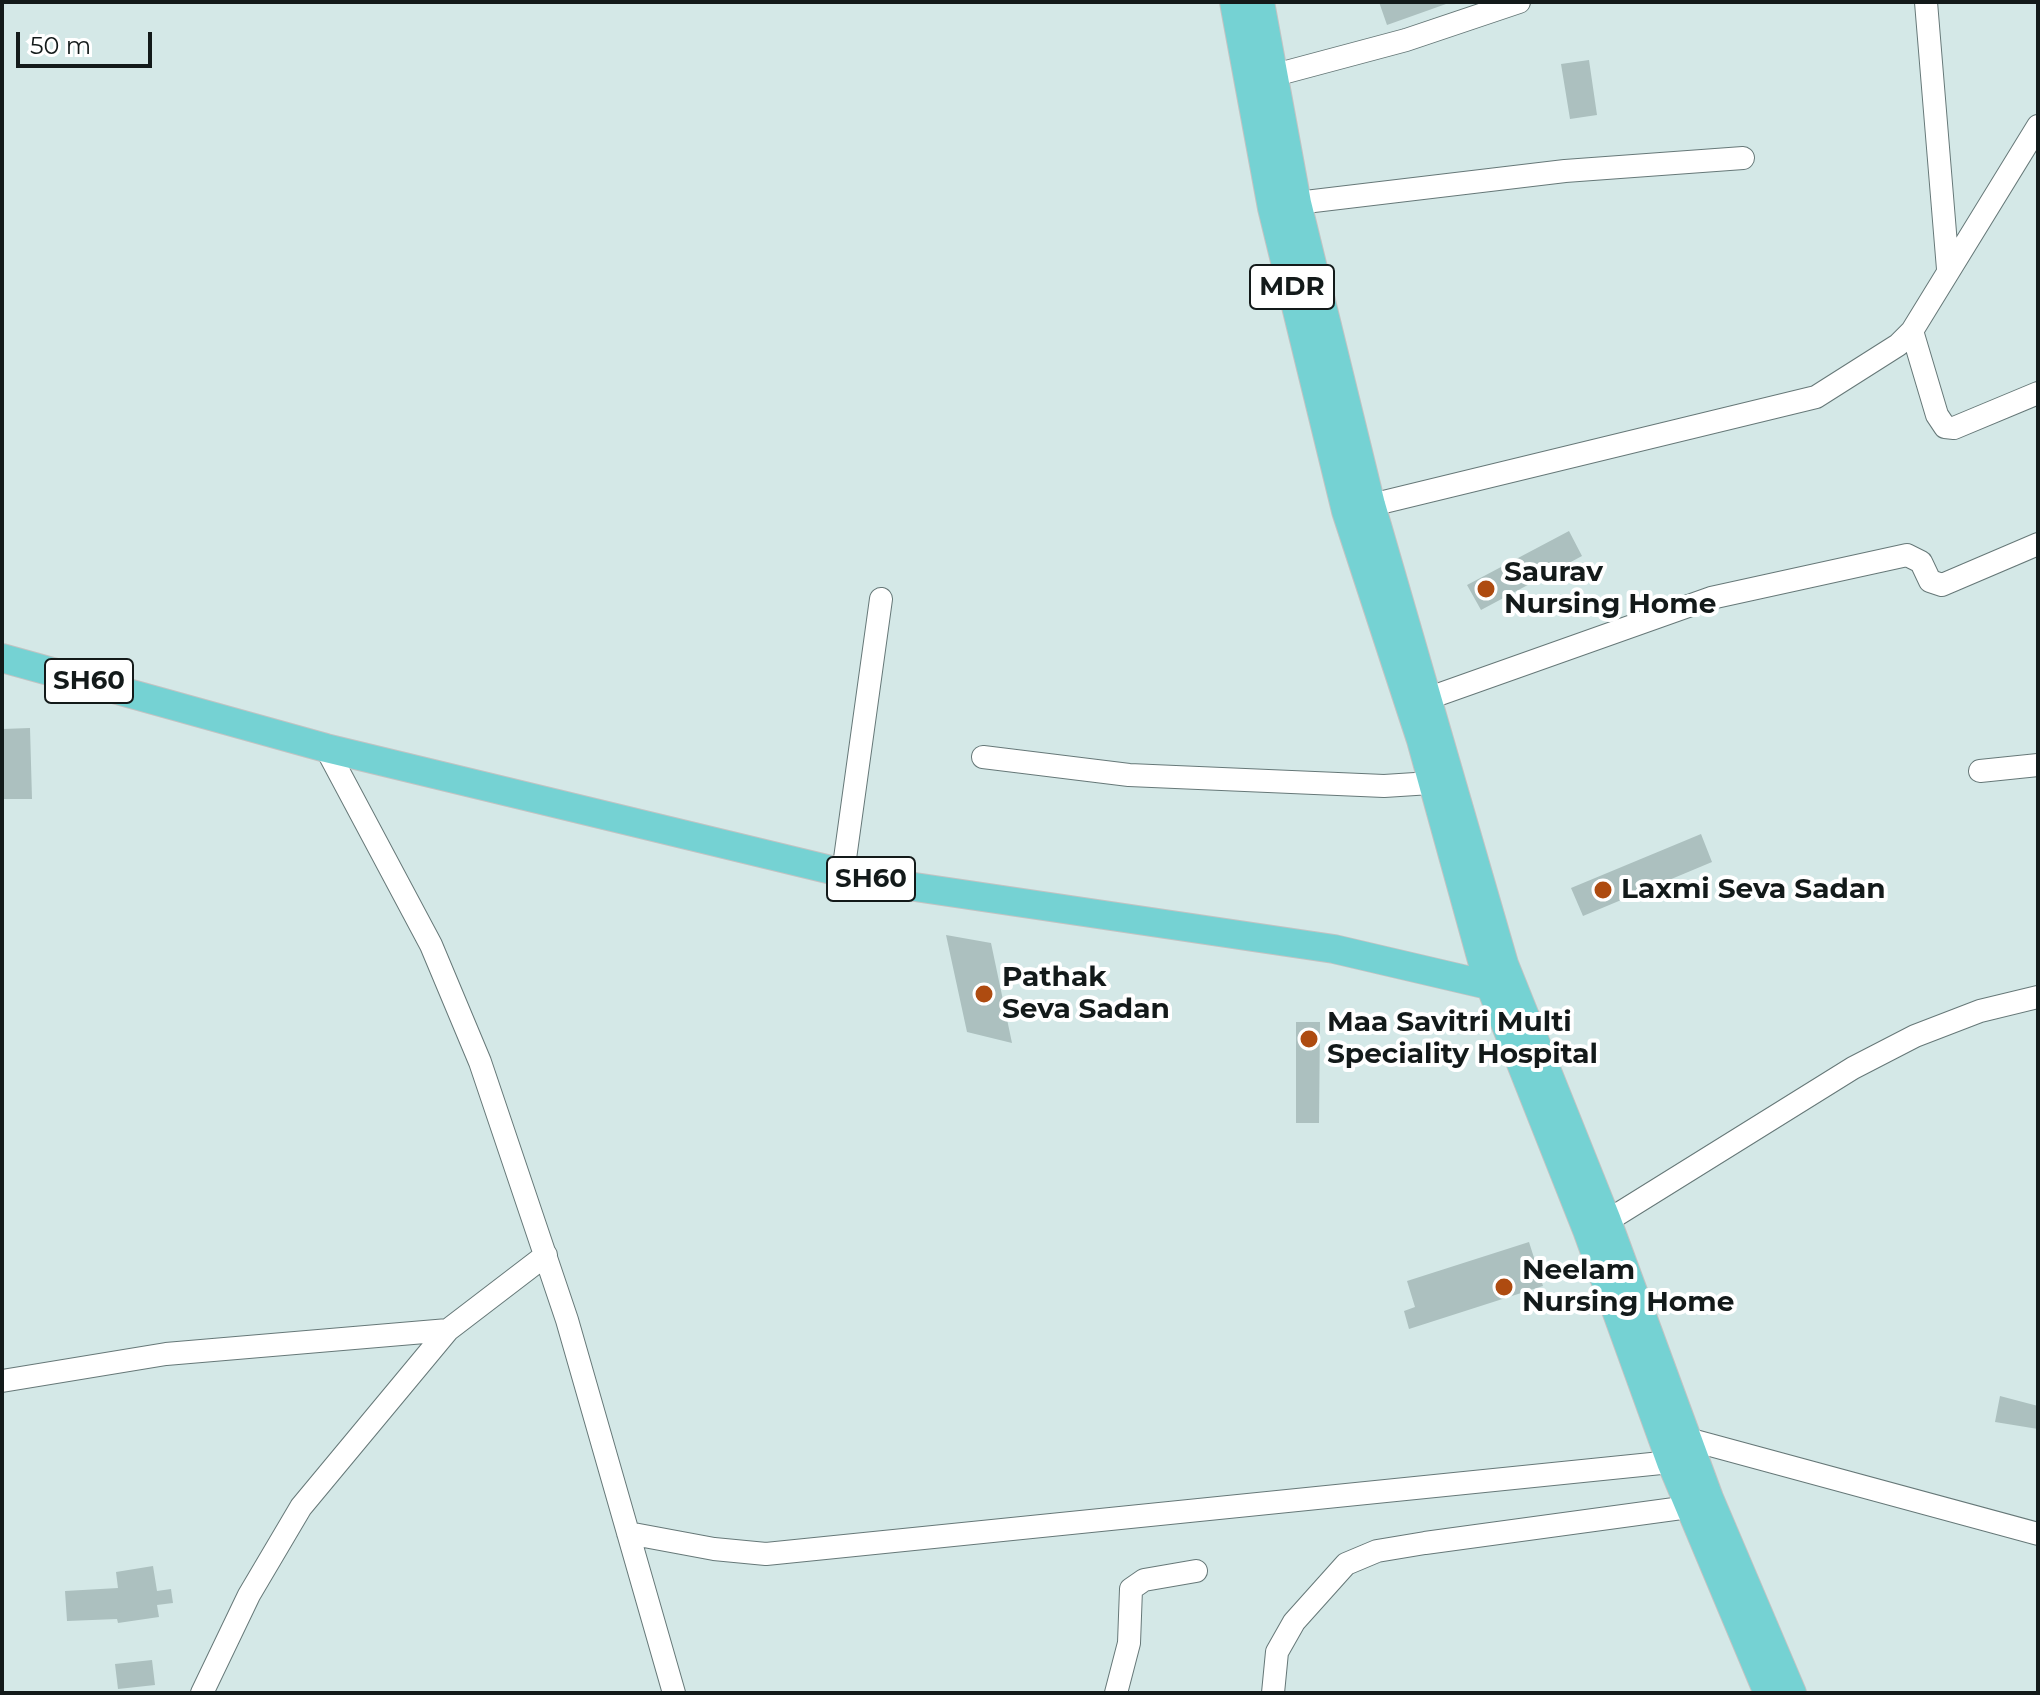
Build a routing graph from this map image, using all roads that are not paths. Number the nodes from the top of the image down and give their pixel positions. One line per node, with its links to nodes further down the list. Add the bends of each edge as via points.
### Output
1 (1234, 2): 12 (main road, MDR, via 1272,208)
2 (1260, 2): 5 (main road, MDR)
3 (1519, 2): 5 (street, via 1406,40)
4 (1926, 2): 9 (street)
5 (1275, 75): 8 (main road, MDR)
6 (2038, 126): 9 (street)
7 (1743, 158): 8 (street, via 1565,171)
8 (1297, 203): 12 (main road, MDR)
9 (1948, 269): 10 (street)
10 (1912, 331): 11 (street, via 1945,427 1954,428); 12 (street, via 1816,397)
11 (2038, 393)
12 (1358, 508): 15 (main road, MDR)
13 (2038, 544): 17 (street, via 1942,585 1930,581 1921,562 1907,555 1711,598)
14 (881, 599): 23 (street)
15 (1391, 614): 17 (main road, MDR); 22 (main road, MDR)
16 (2, 658): 18 (main road, SH60)
17 (1429, 698): 24 (main road, MDR)
18 (326, 748): 23 (main road, SH60); 27 (street, via 454,994)
19 (983, 757): 22 (street, via 1129,775 1384,786)
20 (2038, 765): 21 (street)
21 (1980, 771)
22 (1431, 783): 24 (main road, MDR)
23 (843, 873): 24 (main road, SH60, via 1334,949)
24 (1502, 989): 26 (main road, MDR); 30 (main road, MDR)
25 (2038, 997): 26 (street, via 1980,1011 1853,1068)
26 (1607, 1221): 30 (main road, MDR)
27 (546, 1255): 28 (street); 33 (street)
28 (448, 1330): 29 (street, via 166,1354); 36 (street, via 286,1529)
29 (2, 1381)
30 (1674, 1435): 31 (main road, MDR); 34 (street); 41 (main road, MDR)
31 (1671, 1462): 32 (main road, MDR); 33 (street, via 766,1554)
32 (1689, 1507): 39 (street, via 1425,1543 1377,1551 1346,1564 1294,1622 1277,1652); 40 (main road, MDR)
33 (628, 1533): 37 (street)
34 (2038, 1534)
35 (1196, 1571): 38 (street, via 1144,1580 1131,1589 1129,1643)
36 (202, 1693)
37 (674, 1693)
38 (1116, 1693)
39 (1273, 1693)
40 (1768, 1693)
41 (1792, 1693)

